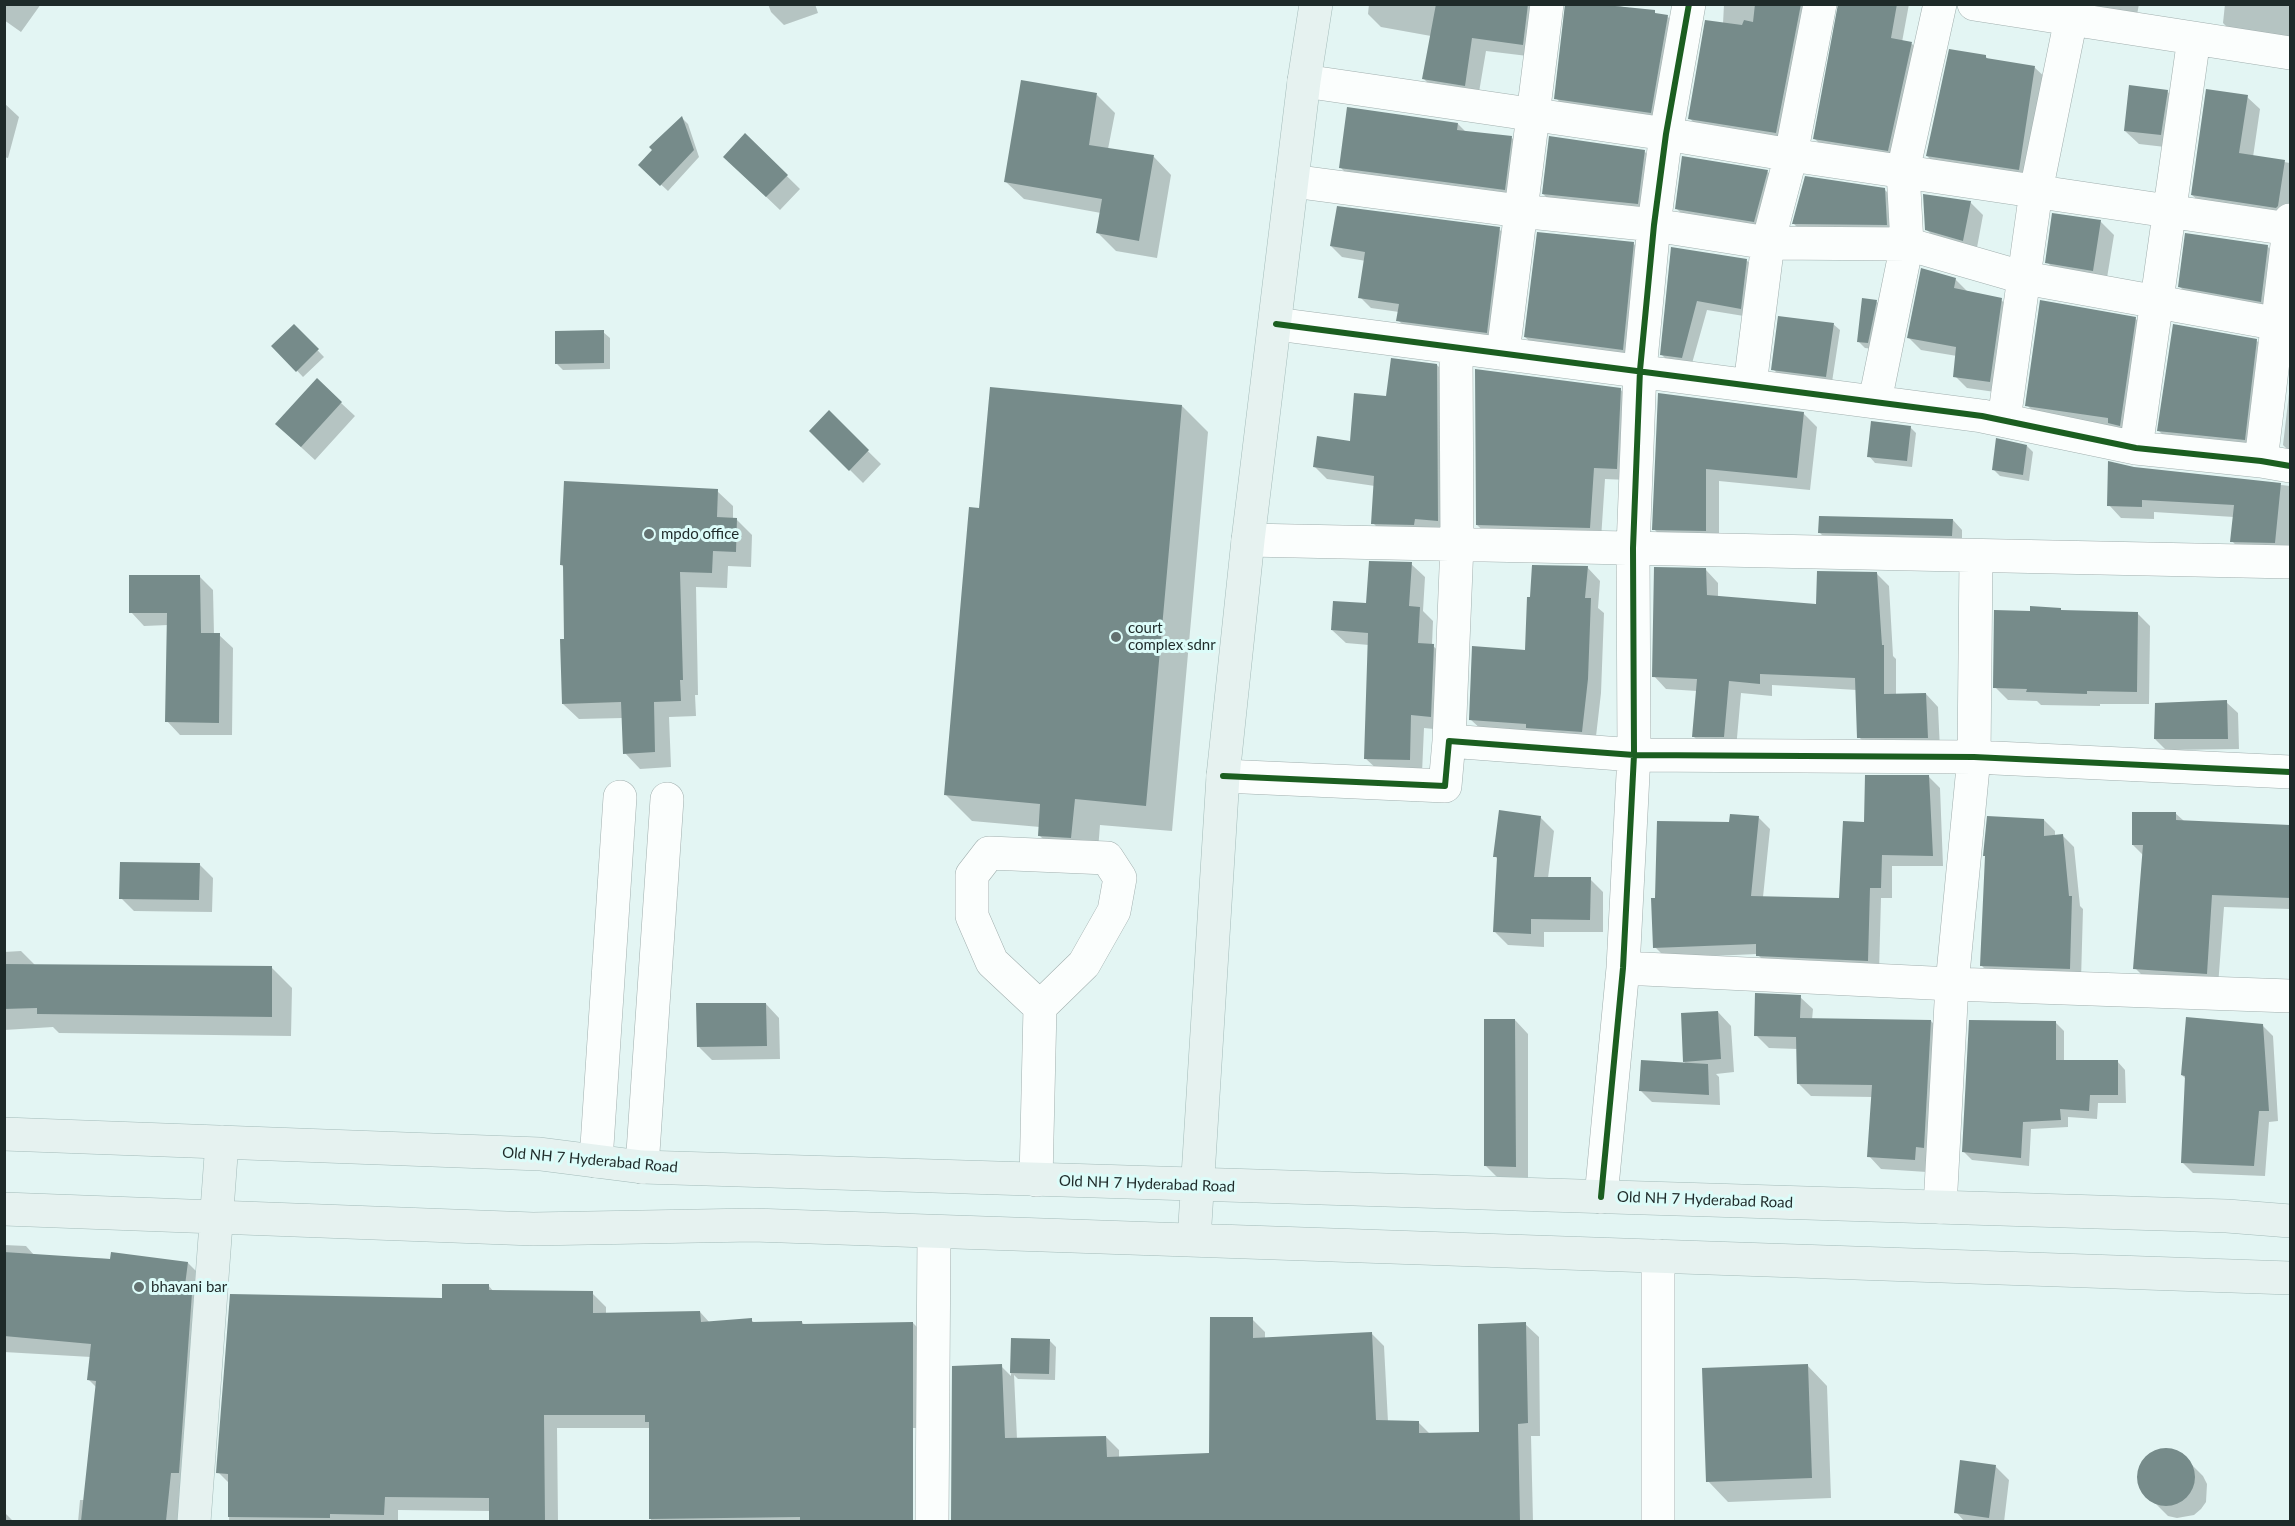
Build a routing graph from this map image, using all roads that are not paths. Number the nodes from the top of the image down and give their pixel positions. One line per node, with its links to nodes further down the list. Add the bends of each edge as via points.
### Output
1 (1316, 4): 10 (main road)
2 (1547, 4): 11 (street)
3 (1689, 4): 12 (street)
4 (1820, 4): 13 (street)
5 (1940, 4): 14 (street)
6 (1974, 4): 7 (street)
7 (2072, 12): 8 (street); 16 (street)
8 (2194, 38): 9 (street); 18 (street)
9 (2290, 53)
10 (1304, 81): 11 (street); 15 (main road)
11 (1532, 116): 12 (street); 17 (street)
12 (1666, 134): 13 (street); 20 (street)
13 (1791, 155): 14 (street); 21 (street)
14 (1903, 171): 16 (street); 22 (street)
15 (1292, 181): 17 (street); 25 (main road)
16 (2037, 191): 18 (street); 23 (street)
17 (1520, 211): 20 (street); 28 (street)
18 (2170, 211): 19 (street); 24 (street)
19 (2290, 224): 26 (street)
20 (1654, 225): 21 (street); 29 (street)
21 (1768, 243): 22 (street); 30 (street)
22 (1907, 244): 23 (street); 31 (street)
23 (2025, 278): 24 (street); 32 (street)
24 (2157, 302): 26 (street); 33 (street)
25 (1276, 324): 27 (street); 35 (main road)
26 (2284, 325): 34 (street)
27 (1456, 348): 28 (street); 36 (street)
28 (1503, 353): 29 (street)
29 (1640, 370): 30 (street); 37 (street)
30 (1750, 385): 31 (street)
31 (1875, 401): 32 (street)
32 (2004, 420): 33 (street)
33 (2136, 448): 34 (street)
34 (2276, 464)
35 (1248, 540): 36 (street); 44 (main road)
36 (1457, 544): 37 (street); 40 (street)
37 (1633, 548): 38 (street); 41 (street)
38 (1976, 557): 39 (street); 42 (street)
39 (2290, 562)
40 (1449, 741): 41 (street); 44 (street, via 1445,786)
41 (1634, 754): 42 (street); 47 (street)
42 (1974, 756): 43 (street); 48 (street)
43 (2290, 772)
44 (1223, 776): 56 (main road)
45 (620, 797): 53 (street)
46 (667, 800): 54 (street)
47 (1623, 968): 48 (street); 57 (street)
48 (1952, 984): 49 (street); 58 (street)
49 (2290, 996)
50 (1040, 1007): 50 (street, via 992,962 972,916 972,875 989,852 1107,858 1120,878 1114,911 1084,964); 55 (street)
51 (4, 1134): 52 (main road, Old NH 7 Hyderabad Road)
52 (222, 1142): 53 (main road, Old NH 7 Hyderabad Road, via 540,1154); 60 (main road)
53 (596, 1161): 54 (main road, Old NH 7 Hyderabad Road)
54 (642, 1167): 55 (main road, Old NH 7 Hyderabad Road)
55 (1036, 1180): 56 (main road, Old NH 7 Hyderabad Road)
56 (1197, 1185): 57 (main road, Old NH 7 Hyderabad Road); 63 (main road)
57 (1601, 1197): 58 (main road, Old NH 7 Hyderabad Road)
58 (1940, 1207): 61 (main road, Old NH 7 Hyderabad Road)
59 (4, 1209): 60 (main road)
60 (216, 1217): 62 (main road, via 533,1229 753,1225); 66 (main road)
61 (2290, 1221)
62 (934, 1232): 63 (main road); 67 (street)
63 (1194, 1240): 64 (main road)
64 (1658, 1256): 65 (main road); 68 (street)
65 (2290, 1278)
66 (194, 1521)
67 (932, 1521)
68 (1658, 1521)

